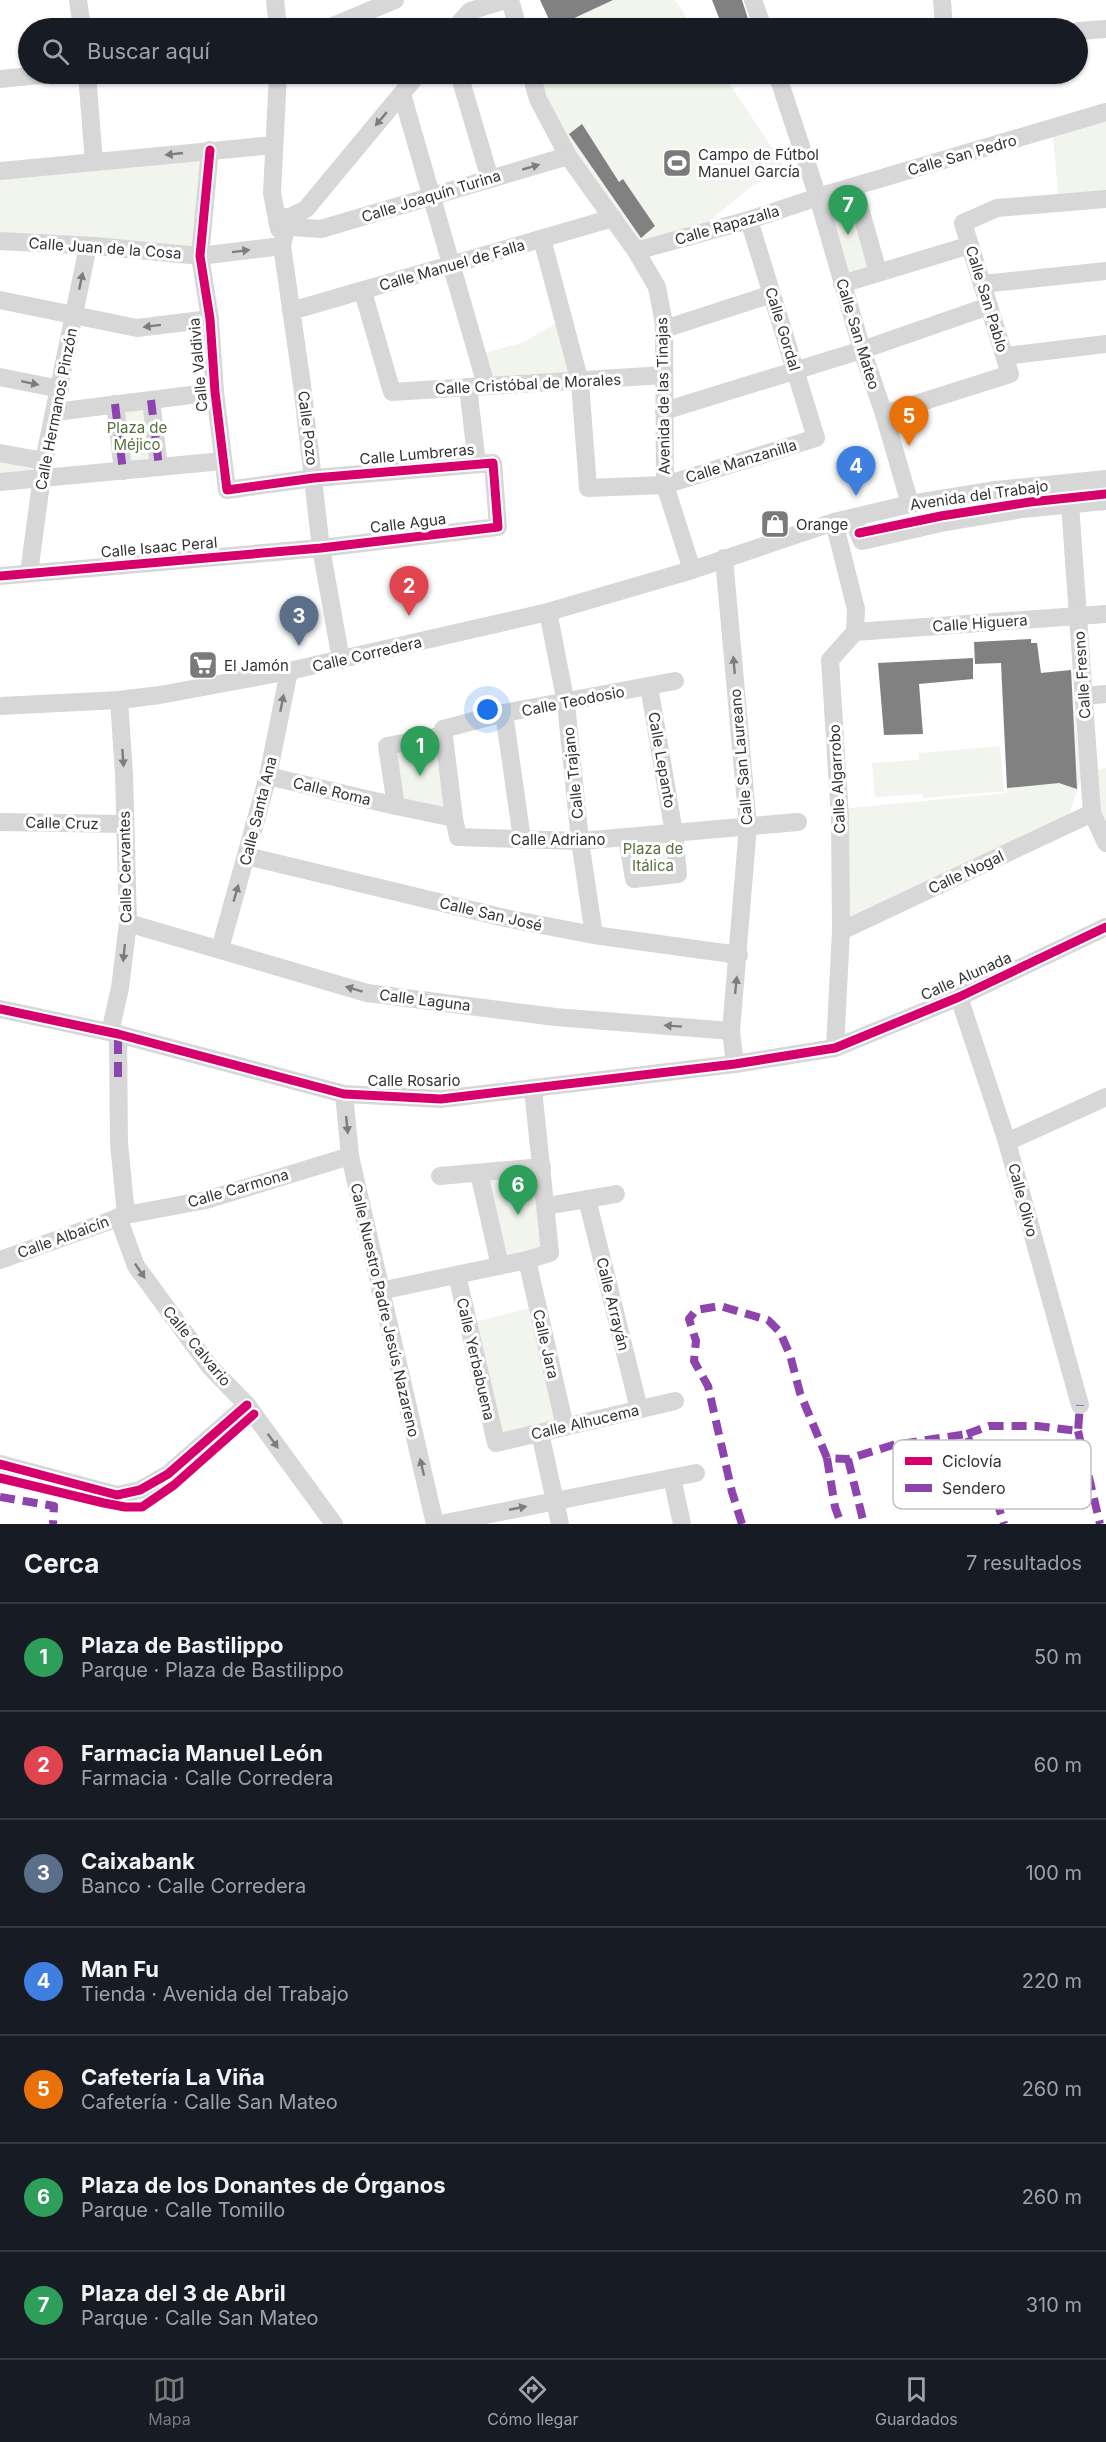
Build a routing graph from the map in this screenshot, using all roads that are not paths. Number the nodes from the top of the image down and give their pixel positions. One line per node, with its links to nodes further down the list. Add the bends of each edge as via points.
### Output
1 (78, 0): 8 (street)
2 (275, 0): 9 (street)
3 (395, 0): 10 (street)
4 (506, 0): 11 (street, via 470,11)
5 (510, 0): 12 (street)
6 (753, 0): 13 (street)
7 (942, 0): 14 (street)
8 (81, 18)
9 (277, 18)
10 (352, 18)
11 (464, 18)
12 (515, 18)
13 (759, 18)
14 (943, 18)
15 (1106, 28): 16 (street)
16 (1088, 30)
17 (18, 77): 18 (street)
18 (0, 79)
19 (88, 84): 30 (street)
20 (277, 84): 27 (street, Calle Pozo)
21 (410, 84): 25 (street)
22 (462, 84): 32 (street)
23 (534, 84): 29 (street, Avenida de las Tinajas)
24 (780, 84): 35 (street, Calle San Mateo)
25 (402, 94): 34 (street); 39 (street, one-way to 39, via 306,209)
26 (1106, 112): 33 (street, Calle San Pedro)
27 (274, 145): 28 (street); 39 (street, Calle Pozo, via 272,193)
28 (210, 150): 30 (street, one-way to 30); 45 (street, Calle Valdivia)
29 (568, 156): 32 (street, Calle Joaquín Turina, one-way to 29); 37 (street, Avenida de las Tinajas)
30 (94, 162): 31 (street)
31 (0, 171)
32 (490, 179): 34 (street, Calle Joaquín Turina)
33 (854, 187): 35 (street, Calle San Pedro); 48 (street)
34 (432, 196): 39 (street, Calle Joaquín Turina, via 321,229); 46 (street)
35 (818, 197): 38 (street, Calle Rapazalla); 49 (street, Calle San Mateo)
36 (1106, 200): 42 (street, Calle San Pablo, via 997,208 963,223)
37 (613, 218): 40 (street, Calle Manuel de Falla); 44 (street, Avenida de las Tinajas)
38 (749, 220): 44 (street, Calle Rapazalla); 52 (street, Calle Gordal)
39 (285, 227): 45 (street, Calle Juan de la Cosa, one-way to 39); 55 (street, Calle Pozo)
40 (542, 239): 46 (street, Calle Manuel de Falla); 65 (street)
41 (0, 240): 43 (street, Calle Juan de la Cosa)
42 (970, 245): 48 (street); 50 (street, Calle San Pablo)
43 (88, 246): 45 (street, Calle Juan de la Cosa); 56 (street, Calle Hermanos Pinzón, one-way to 43)
44 (636, 251): 58 (street, Avenida de las Tinajas, via 657,286)
45 (200, 256): 57 (street, Calle Valdivia)
46 (452, 266): 51 (street, Calle Manuel de Falla); 66 (street)
47 (1106, 271): 50 (street)
48 (878, 272): 49 (street)
49 (842, 284): 60 (street, Calle San Mateo)
50 (982, 284): 54 (street, Calle San Pablo)
51 (363, 292): 55 (street, Calle Manuel de Falla); 67 (street, Calle Cristóbal de Morales, via 392,392)
52 (772, 294): 58 (street); 62 (street, Calle Gordal)
53 (0, 300): 56 (street)
54 (989, 306): 60 (street); 61 (street, Calle San Pablo)
55 (291, 311): 82 (street, Calle Pozo)
56 (74, 316): 57 (street, one-way to 56, via 137,328); 68 (street, Calle Hermanos Pinzón)
57 (210, 319): 69 (street, Calle Valdivia)
58 (664, 329): 63 (street, Avenida de las Tinajas)
59 (1106, 344): 61 (street)
60 (862, 350): 62 (street); 74 (street, Calle San Mateo)
61 (1005, 356): 74 (street, Calle San Pablo, via 1010,374)
62 (795, 370): 72 (street); 75 (street, Calle Gordal)
63 (664, 375): 65 (street, Calle Cristóbal de Morales); 72 (street, Avenida de las Tinajas)
64 (0, 377): 68 (street, one-way to 68)
65 (580, 382): 66 (street, Calle Cristóbal de Morales); 85 (street, Calle Manzanilla, via 588,488)
66 (486, 385): 67 (street, Calle Cristóbal de Morales)
67 (468, 387): 78 (street)
68 (60, 389): 73 (street, Calle Hermanos Pinzón)
69 (215, 392): 70 (street); 77 (street, Calle Valdivia)
70 (151, 400): 71 (street); 79 (street)
71 (115, 404): 73 (street); 81 (street)
72 (664, 411): 85 (street, Avenida de las Tinajas)
73 (55, 412): 80 (street, Calle Hermanos Pinzón)
74 (884, 414): 87 (street, Calle San Mateo)
75 (816, 438): 85 (street, Calle Manzanilla)
76 (0, 453): 80 (street)
77 (223, 461): 79 (street); 82 (street, Calle Valdivia, via 227,490)
78 (477, 464): 82 (street, Calle Lumbreras); 91 (street, Calle Lumbreras, via 493,463)
79 (159, 467): 81 (street)
80 (43, 470): 81 (street); 84 (street); 95 (street, Calle Hermanos Pinzón)
81 (123, 471)
82 (314, 478): 92 (street, Calle Pozo)
83 (1106, 478): 87 (street, Avenida del Trabajo)
84 (0, 482)
85 (665, 485): 94 (street, Avenida de las Tinajas)
86 (1106, 501): 88 (street, Avenida del Trabajo)
87 (910, 504): 89 (street, Avenida del Trabajo)
88 (1070, 504): 89 (street, Avenida del Trabajo, via 953,521 862,541); 99 (street, Calle Fresno)
89 (852, 518): 90 (street, Avenida del Trabajo)
90 (834, 522): 93 (street, Avenida del Trabajo); 100 (street, via 856,609)
91 (498, 527): 92 (street, Calle Agua)
92 (321, 548): 95 (street, Calle Isaac Peral); 101 (street, Calle Pozo)
93 (724, 558): 94 (street, Avenida del Trabajo); 120 (street, Calle San Laureano, one-way to 93)
94 (692, 570): 97 (street, Calle Corredera)
95 (29, 573): 96 (street, Calle Isaac Peral)
96 (0, 576)
97 (548, 612): 101 (street, Calle Corredera); 108 (street, Calle Trajano)
98 (1106, 614): 99 (street, Calle Higuera)
99 (1078, 617): 100 (street, Calle Higuera); 106 (street, Calle Fresno)
100 (855, 632): 129 (street, Calle Algarrobo, via 830,660 840,809)
101 (341, 660): 102 (street, Calle Corredera)
102 (289, 671): 107 (street, Calle Corredera); 113 (street, Calle Santa Ana, one-way to 102)
103 (675, 681): 104 (street, Calle Teodosio)
104 (649, 686): 108 (street, Calle Teodosio); 121 (street, Calle Lepanto)
105 (1106, 694): 106 (street)
106 (1084, 696): 112 (street, Calle Fresno)
107 (119, 700): 109 (street, Calle Corredera); 119 (street, Calle Cervantes, one-way to 119)
108 (566, 703): 110 (street, Calle Teodosio); 124 (street, Calle Trajano)
109 (0, 706)
110 (504, 713): 111 (street, Calle Teodosio, via 443,729); 123 (street)
111 (444, 735): 114 (street, via 387,746); 116 (street)
112 (1098, 769): 115 (street, Calle Fresno)
113 (268, 776): 114 (street, Calle Roma); 126 (street, Calle Santa Ana)
114 (396, 806): 116 (street, Calle Roma)
115 (1092, 813): 125 (street, Calle Fresno); 129 (street, Calle Nogal)
116 (454, 818): 123 (street, Calle Adriano, via 458,837)
117 (0, 822): 119 (street, Calle Cruz)
118 (798, 822): 120 (street, Calle Adriano)
119 (124, 824): 127 (street, Calle Cervantes)
120 (748, 826): 121 (street, Calle Adriano); 132 (street, Calle San Laureano)
121 (674, 833): 122 (street, Calle Adriano); 122 (street, via 678,874 634,879)
122 (627, 837): 124 (street, Calle Adriano)
123 (522, 839): 124 (street, Calle Adriano)
124 (580, 841): 130 (street, Calle Trajano)
125 (1106, 843)
126 (247, 856): 130 (street, Calle San José, via 505,918); 131 (street, Calle Santa Ana, one-way to 126)
127 (128, 923): 131 (street, Calle Laguna); 136 (street, Calle Cervantes, one-way to 136)
128 (1106, 927): 133 (street, Calle Alunada)
129 (841, 931): 137 (street, Calle Algarrobo)
130 (594, 935): 132 (street, Calle San José)
131 (220, 949): 135 (street, Calle Laguna, one-way to 131, via 555,1017 367,993)
132 (739, 955): 135 (street, Calle San Laureano, one-way to 132)
133 (959, 998): 137 (street, Calle Alunada); 143 (street, Calle Olivo)
134 (0, 1008): 136 (street, Calle Rosario)
135 (731, 1031): 138 (street, Calle San Laureano)
136 (114, 1033): 139 (street, Calle Cervantes); 141 (street, Calle Rosario)
137 (835, 1048): 138 (street, Calle Rosario)
138 (735, 1064): 140 (street, Calle Rosario)
139 (118, 1077): 151 (street, Calle Calvario)
140 (533, 1089): 141 (street, Calle Rosario, via 441,1099); 145 (street)
141 (344, 1094): 144 (street, Calle Nuestro Padre Jesús Nazareno, one-way to 144)
142 (1106, 1097): 143 (street)
143 (1007, 1142): 159 (street, Calle Olivo)
144 (350, 1156): 151 (street, Calle Carmona, via 206,1200); 156 (street, Calle Nuestro Padre Jesús Nazareno)
145 (542, 1167): 146 (street); 150 (street)
146 (479, 1173): 147 (street); 154 (street)
147 (440, 1176)
148 (616, 1194): 149 (street)
149 (586, 1199): 150 (street); 160 (street, Calle Arrayán)
150 (547, 1206): 153 (street, via 550,1253)
151 (122, 1216): 152 (street, Calle Albaicín); 158 (street, Calle Calvario, one-way to 158, via 136,1266 210,1367)
152 (0, 1260)
153 (527, 1260): 154 (street); 161 (street, Calle Jara)
154 (500, 1266): 155 (street)
155 (457, 1275): 156 (street); 163 (street, Calle Yerbabuena)
156 (380, 1291): 169 (street, Calle Nuestro Padre Jesús Nazareno, one-way to 156)
157 (675, 1401): 160 (street, Calle Alhucema)
158 (247, 1405): 164 (street, via 168,1474 140,1490 117,1495); 168 (street, Calle Calvario, one-way to 168)
159 (1080, 1405)
160 (639, 1409): 161 (street, Calle Alhucema)
161 (565, 1427): 162 (street, Calle Alhucema)
162 (540, 1433): 163 (street, Calle Alhucema); 167 (street)
163 (495, 1443)
164 (0, 1464)
165 (696, 1473): 166 (street)
166 (672, 1478): 167 (street); 172 (street)
167 (555, 1501): 170 (street, one-way to 167); 171 (street)
168 (334, 1524)
169 (435, 1524)
170 (440, 1524)
171 (560, 1524)
172 (682, 1524)

